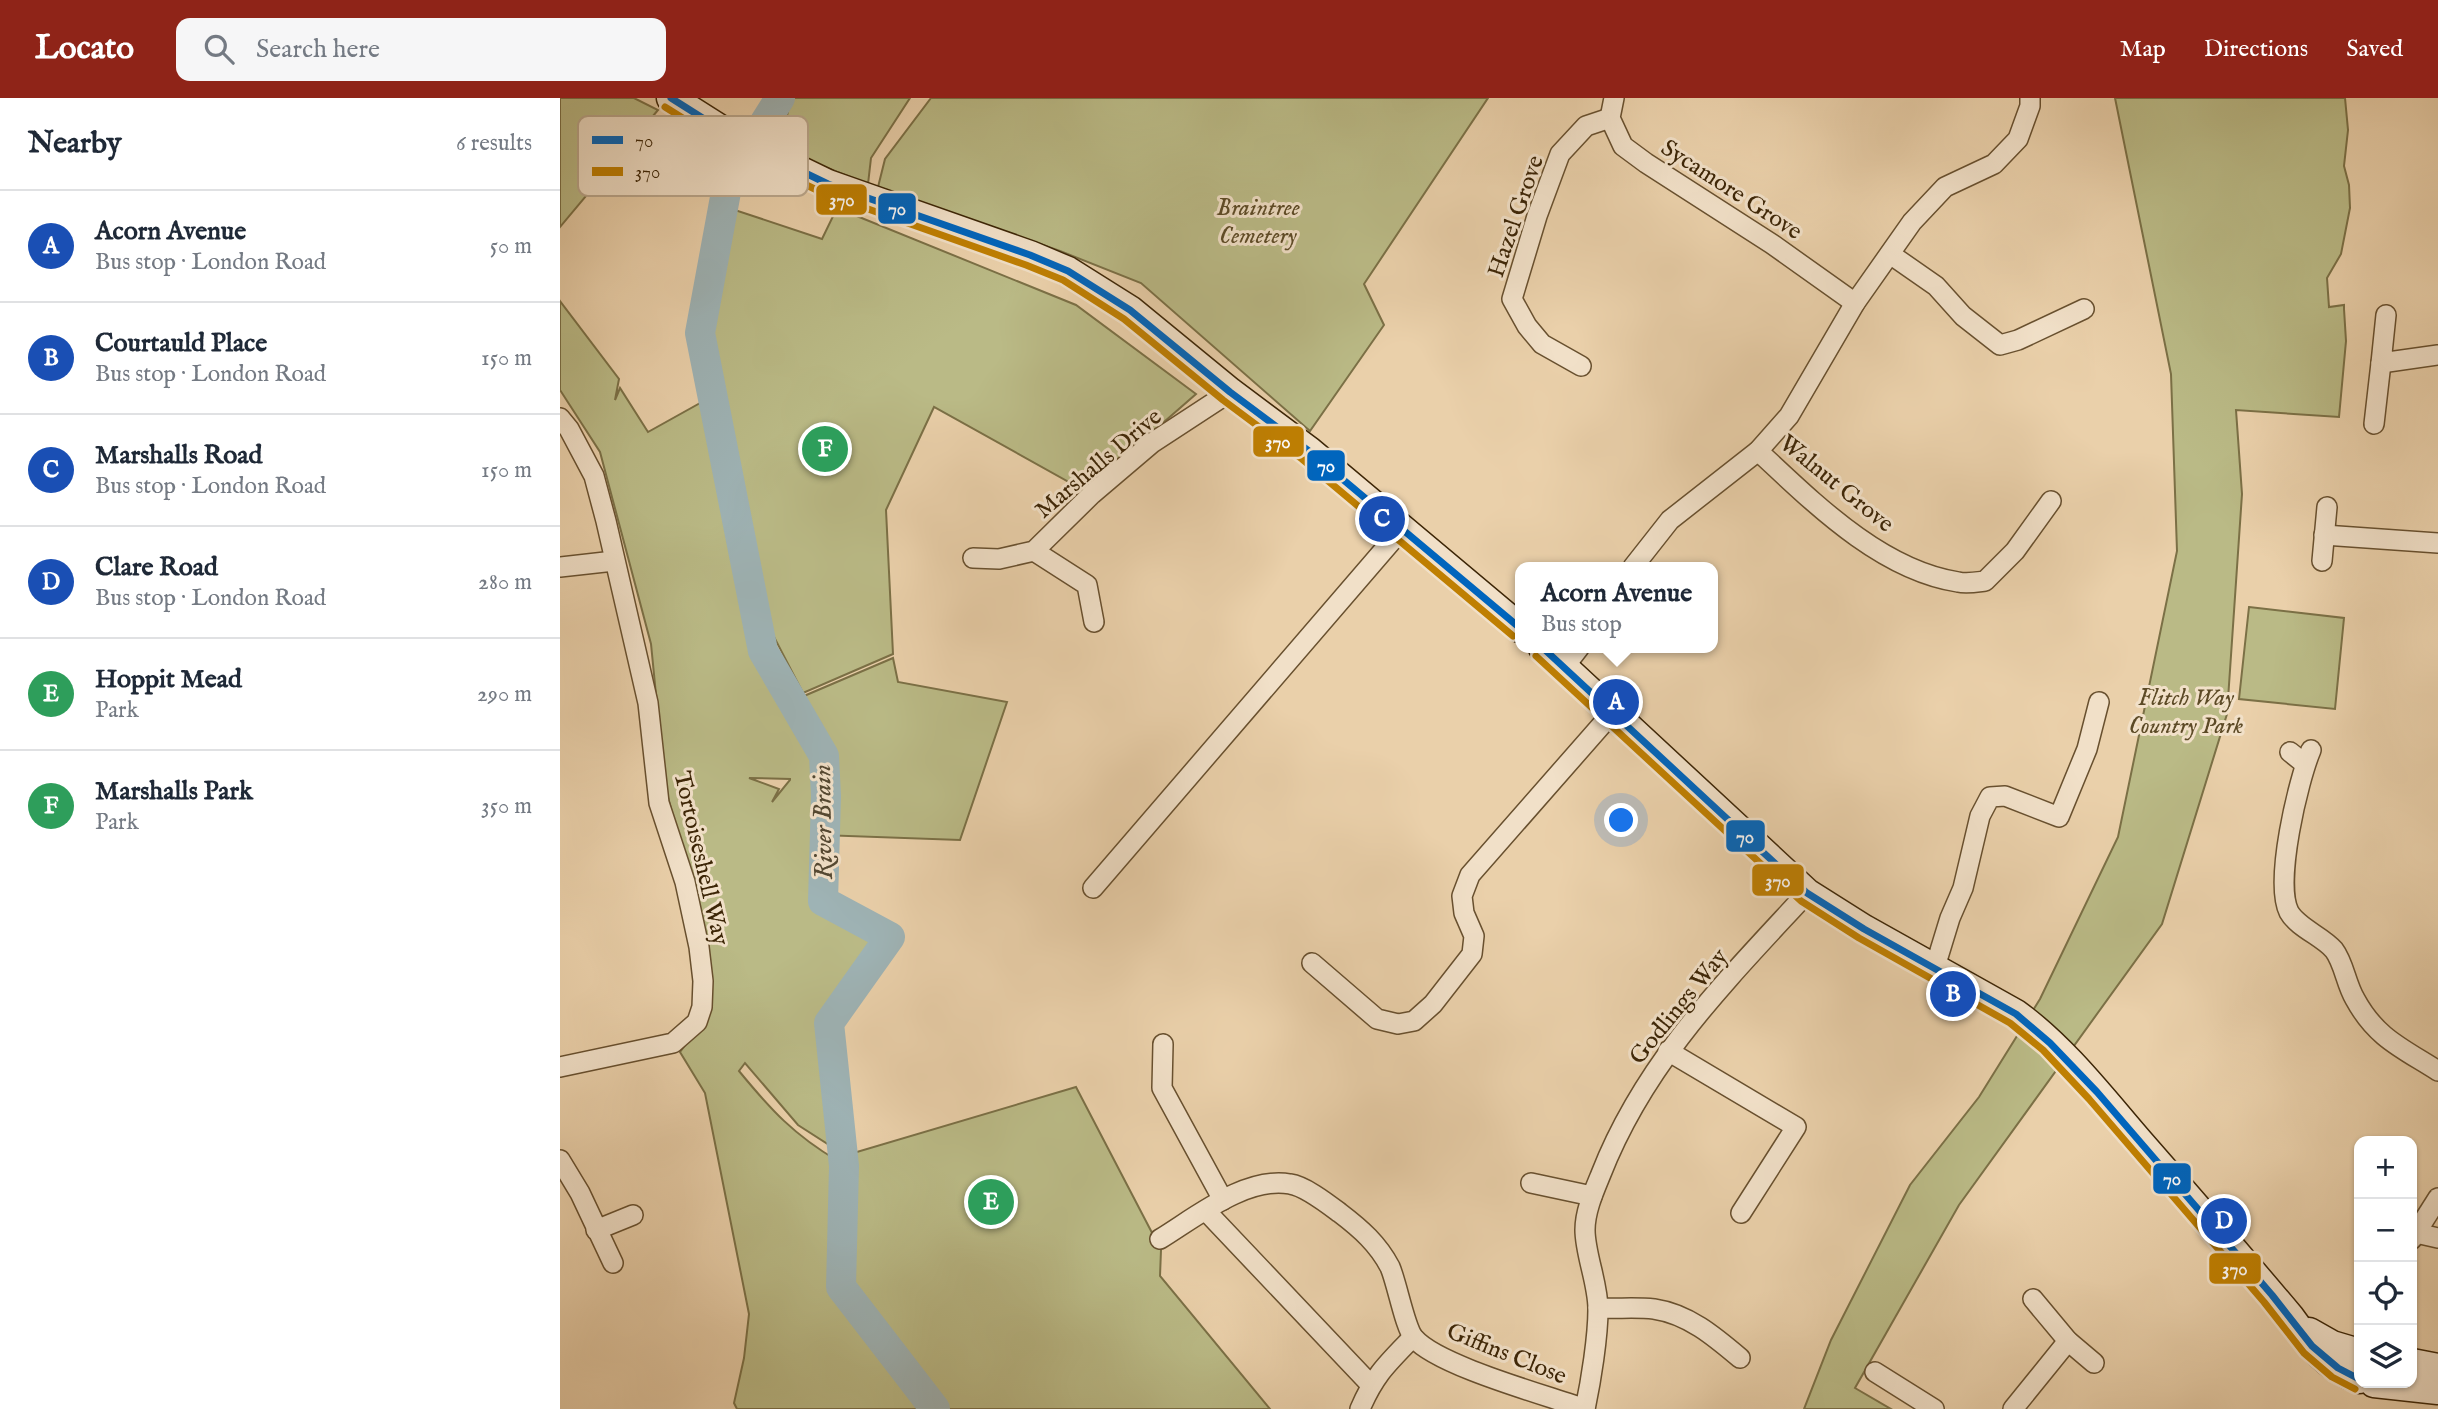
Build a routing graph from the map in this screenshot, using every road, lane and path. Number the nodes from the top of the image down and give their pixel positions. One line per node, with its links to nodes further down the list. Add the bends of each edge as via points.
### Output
1 (671, 98): 4 (street)
2 (1614, 98): 5 (street)
3 (2030, 98): 7 (street, via 2018,139 1994,164 1945,187)
4 (699, 116)
5 (1610, 118): 8 (street, Sycamore Grove, via 1623,146); 13 (street, Hazel Grove, via 1587,126 1560,154 1512,299 1542,344)
6 (808, 174): 14 (street, via 1068,271 1130,310)
7 (1890, 254): 8 (street); 9 (street, via 1936,286 1963,316 2000,345)
8 (1855, 303): 17 (street, via 1789,416)
9 (2084, 309)
10 (2386, 314): 12 (street)
11 (2438, 355): 12 (street)
12 (2381, 363): 16 (street)
13 (1581, 366)
14 (1230, 392): 20 (street); 23 (street, Marshalls Drive, via 1152,443 1091,494)
15 (560, 418): 25 (street, Tortoiseshell Way, via 594,477)
16 (2374, 424)
17 (1758, 451): 18 (street, Walnut Grove, via 1849,531 1889,557 1959,583 1985,581 2015,551); 27 (street, via 1670,520)
18 (2051, 501)
19 (2327, 507): 21 (street)
20 (1402, 529): 30 (street); 35 (street)
21 (2324, 535): 22 (street); 26 (street)
22 (2438, 543)
23 (1034, 551): 24 (street, Marshalls Drive, via 999,559); 29 (street, Marshalls Drive, via 1087,585)
24 (973, 558)
25 (614, 561): 28 (street); 41 (street, Tortoiseshell Way, via 648,703 659,803 685,882 699,947 702,1007 696,1022 673,1043)
26 (2322, 561)
27 (1637, 562)
28 (560, 568)
29 (1094, 622)
30 (1515, 624)
31 (1572, 657): 33 (street)
32 (2099, 702): 38 (street, via 2087,749 2059,817 2005,796 1990,797 1980,816 1963,888)
33 (1613, 712): 36 (street); 37 (street, via 1470,875 1462,896 1474,936 1472,954 1414,1021 1398,1024 1377,1019)
34 (2302, 755): 42 (street, via 2283,880 2290,914 2334,951 2353,997 2379,1033)
35 (1093, 888)
36 (1807, 893): 38 (street); 40 (street, Godlings Way)
37 (1312, 963)
38 (1935, 967): 59 (street, via 2035,1028)
39 (1163, 1044): 47 (street, via 1162,1088)
40 (1668, 1051): 45 (street, Godlings Way, via 1610,1151); 49 (street, via 1796,1127)
41 (560, 1067)
42 (2438, 1071)
43 (560, 1160): 51 (street)
44 (1531, 1183): 45 (street)
45 (1592, 1196): 58 (street, Godlings Way, via 1585,1230)
46 (2438, 1198): 52 (street)
47 (1223, 1200): 48 (street, Giffins Close); 60 (street, Giffins Close, via 1263,1183 1292,1184 1325,1202 1380,1248)
48 (1206, 1211): 55 (street, Giffins Close); 68 (street)
49 (1741, 1213)
50 (633, 1215): 51 (street)
51 (596, 1230): 56 (street)
52 (2417, 1231)
53 (2417, 1236): 54 (street)
54 (2438, 1238)
55 (1160, 1239)
56 (613, 1263)
57 (2033, 1299): 61 (street)
58 (1598, 1308): 63 (street, via 1654,1309 1679,1316); 71 (street, Godlings Way)
59 (2290, 1317): 62 (street, via 2313,1335); 67 (street, via 2330,1365)
60 (1413, 1337): 68 (street, Giffins Close); 71 (street, Giffins Close, via 1446,1360)
61 (2068, 1341): 64 (street); 73 (street)
62 (2354, 1352)
63 (1740, 1357)
64 (2094, 1363)
65 (2438, 1368): 69 (street)
66 (1875, 1372): 72 (street)
67 (2354, 1377)
68 (1370, 1384): 70 (street, Giffins Close)
69 (2418, 1386)
70 (1360, 1409)
71 (1585, 1409)
72 (1934, 1409)
73 (2012, 1409)

